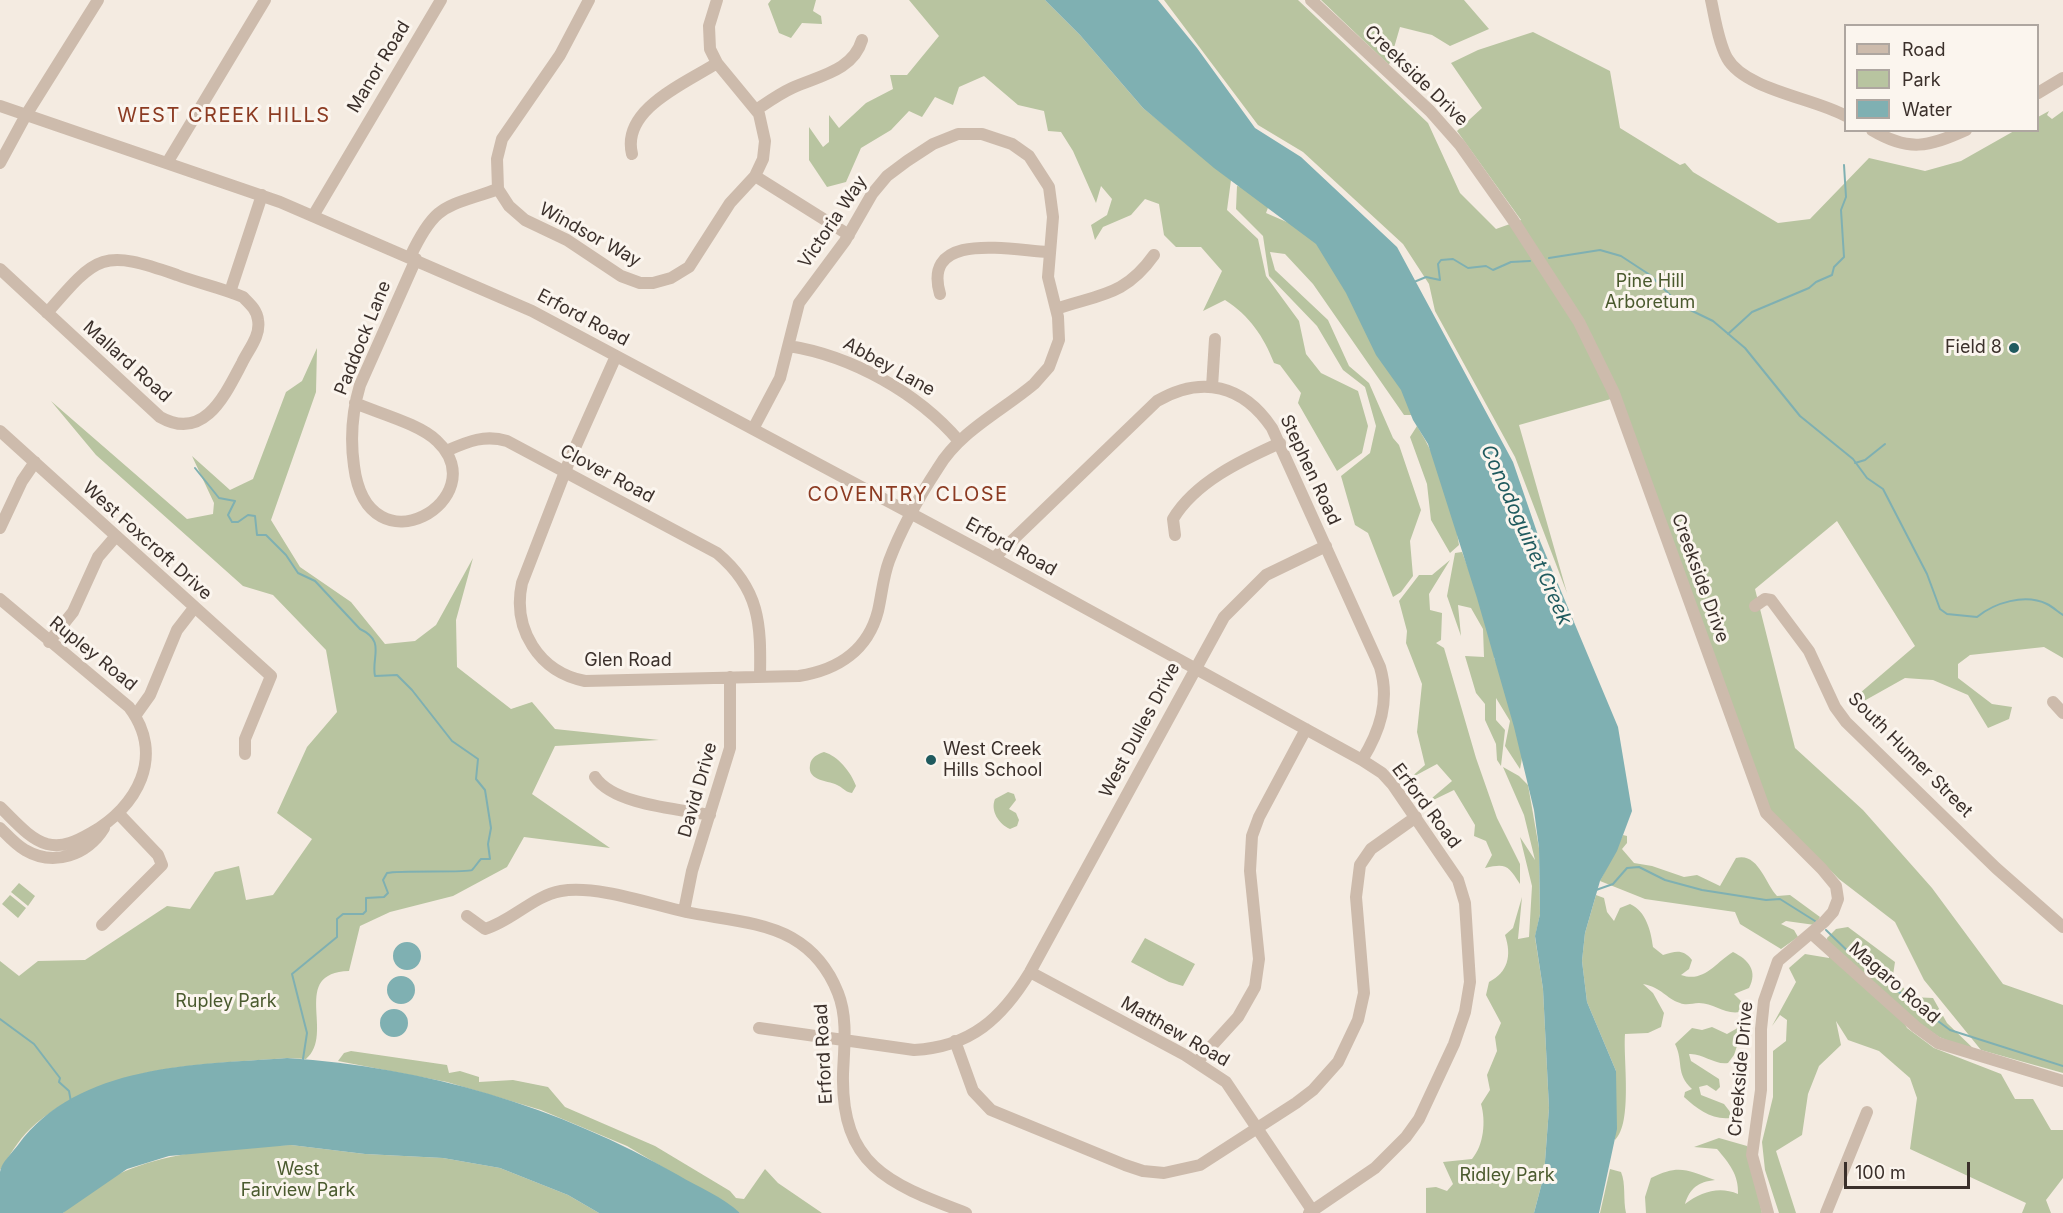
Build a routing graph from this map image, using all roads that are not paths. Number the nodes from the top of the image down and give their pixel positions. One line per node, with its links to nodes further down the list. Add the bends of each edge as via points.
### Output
1 (98, 0): 14 (street)
2 (265, 0): 20 (street)
3 (441, 0): 24 (street, Manor Road)
4 (589, 0): 22 (street, via 564,50 502,139 497,159)
5 (717, 0): 9 (street, Windsor Way, via 709,37)
6 (1311, 0): 76 (street, Creekside Drive, via 1430,111 1460,145 1591,343 1614,393 1766,813 1836,886 1838,899 1833,912)
7 (1711, 0): 15 (street, via 1723,48 1738,71)
8 (862, 40): 13 (street, via 859,52 849,62 778,94)
9 (717, 63): 13 (street, Windsor Way); 18 (street, via 642,115 630,137)
10 (2063, 78): 11 (street)
11 (2039, 92)
12 (0, 106): 14 (street, Erford Road)
13 (756, 110): 21 (street, Windsor Way, via 765,141 763,159)
14 (27, 115): 19 (street); 20 (street, Erford Road)
15 (1844, 116)
16 (1875, 132): 17 (street, via 1911,146 1938,142)
17 (1961, 132)
18 (632, 154)
19 (0, 163)
20 (167, 163): 23 (street, Erford Road)
21 (755, 176): 22 (street, Windsor Way, via 730,203 689,267 653,283 621,276 567,240 525,220); 25 (street)
22 (498, 189): 28 (street, Paddock Lane, via 456,201 439,211 422,232)
23 (262, 195): 24 (street, Erford Road); 30 (street)
24 (313, 216): 28 (street, Erford Road)
25 (849, 235): 26 (street, Victoria Way, via 872,194 901,166 943,139 958,134 982,134 1023,151 1045,178 1052,206); 35 (street, Victoria Way, via 800,303)
26 (1048, 252): 31 (street, via 987,246 964,249 947,259 938,271); 32 (street, Victoria Way, via 1048,277)
27 (1154, 255): 32 (street, via 1120,289)
28 (413, 258): 36 (street, Erford Road, via 532,311); 38 (street, Paddock Lane)
29 (0, 269): 33 (street, Mallard Road)
30 (230, 292): 33 (street, via 133,260 115,259 88,270); 33 (street, Mallard Road, via 243,297 254,309 258,321 256,338 214,410 198,421 184,424 160,417)
31 (940, 294)
32 (1056, 309): 41 (street, Victoria Way, via 1059,340 1049,367 1029,388)
33 (47, 313)
34 (1215, 339): 37 (street)
35 (789, 346): 39 (street, Victoria Way, via 780,378); 41 (street, Abbey Lane, via 837,357 912,397 939,417)
36 (616, 356): 39 (street, Erford Road); 45 (street, Glen Road)
37 (1212, 387): 42 (street, Stephen Road, via 1232,392 1256,407); 51 (street, Stephen Road, via 1191,387 1157,401)
38 (355, 403): 43 (street, via 424,432); 43 (street, Paddock Lane, via 352,436 356,483 367,505 382,517 397,522 415,521 438,508 451,485 452,466)
39 (753, 429): 46 (street, Erford Road)
40 (0, 431): 44 (street, West Foxcroft Drive)
41 (959, 441): 46 (street, Victoria Way)
42 (1280, 443): 48 (street, via 1224,472 1193,496 1173,519); 50 (street, Stephen Road)
43 (446, 451): 45 (street, Clover Road, via 475,439 499,439)
44 (35, 462): 47 (street); 49 (street, West Foxcroft Drive)
45 (565, 472): 57 (street, Clover Road, via 726,561 745,583 756,606); 58 (street, Glen Road, via 519,595 523,627 538,655 561,672 585,681)
46 (911, 514): 51 (street, Erford Road); 57 (street, Glen Road, via 890,560 875,620 853,654 817,673)
47 (0, 528)
48 (1175, 535)
49 (116, 536): 54 (street, West Foxcroft Drive); 55 (street, via 98,557 74,612)
50 (1326, 546): 56 (street, West Dulles Drive, via 1283,565 1253,585 1224,617); 64 (street, Stephen Road, via 1383,676 1381,722)
51 (994, 558): 56 (street, Erford Road)
52 (0, 599): 55 (street, Rupley Road)
53 (1755, 606): 75 (street, South Humer Street, via 1765,599 1771,600 1809,651 1846,722 1996,868)
54 (194, 608): 61 (street, via 177,630 150,695); 63 (street, West Foxcroft Drive, via 271,676 245,740)
55 (49, 642): 61 (street, Rupley Road, via 121,699)
56 (1194, 668): 62 (street, Erford Road); 77 (street, West Dulles Drive)
57 (760, 676): 58 (street, Glen Road)
58 (730, 677): 68 (street, David Drive, via 730,748)
59 (2053, 702): 60 (street)
60 (2063, 713)
61 (135, 716): 67 (street, Rupley Road, via 144,741 145,764 136,793)
62 (1306, 729): 64 (street, Erford Road); 81 (street, via 1252,836 1250,871 1259,959 1255,987 1238,1017)
63 (245, 754)
64 (1362, 760): 69 (street, Erford Road, via 1382,773)
65 (595, 777): 68 (street, via 619,796)
66 (0, 807): 70 (street, via 31,836 47,844 75,842)
67 (118, 813): 70 (street, Rupley Road); 74 (street, via 158,855 162,865)
68 (710, 815): 72 (street, David Drive)
69 (1416, 817): 84 (street, via 1371,849 1358,872 1356,897 1364,993 1348,1045 1313,1090); 85 (street, Erford Road, via 1462,890 1470,970 1467,1004 1439,1081 1406,1137 1375,1168)
70 (106, 824): 71 (street, via 89,847 60,858 28,852)
71 (0, 828)
72 (684, 911): 73 (street, Erford Road, via 581,889 549,895 485,929); 79 (street, Erford Road, via 770,929 805,947 823,966 838,993)
73 (467, 916)
74 (102, 925)
75 (2063, 927)
76 (1811, 933): 82 (street, Magaro Road, via 1938,1043); 87 (street, Creekside Drive, via 1778,961 1762,1012 1762,1069 1752,1155)
77 (1030, 972): 80 (street, West Dulles Drive, via 997,1017); 81 (street, Matthew Road)
78 (759, 1028): 79 (street, West Dulles Drive)
79 (844, 1041): 80 (street, West Dulles Drive, via 914,1050); 86 (street, Erford Road, via 844,1108 859,1147 878,1171 894,1183)
80 (955, 1041): 84 (street, via 973,1091 991,1110 1143,1171 1164,1173 1194,1167)
81 (1197, 1062): 84 (street, Matthew Road, via 1226,1082)
82 (2063, 1082)
83 (1867, 1112): 88 (street)
84 (1258, 1128): 85 (street, Matthew Road)
85 (1312, 1212)
86 (966, 1213)
87 (1768, 1213)
88 (1826, 1213)

